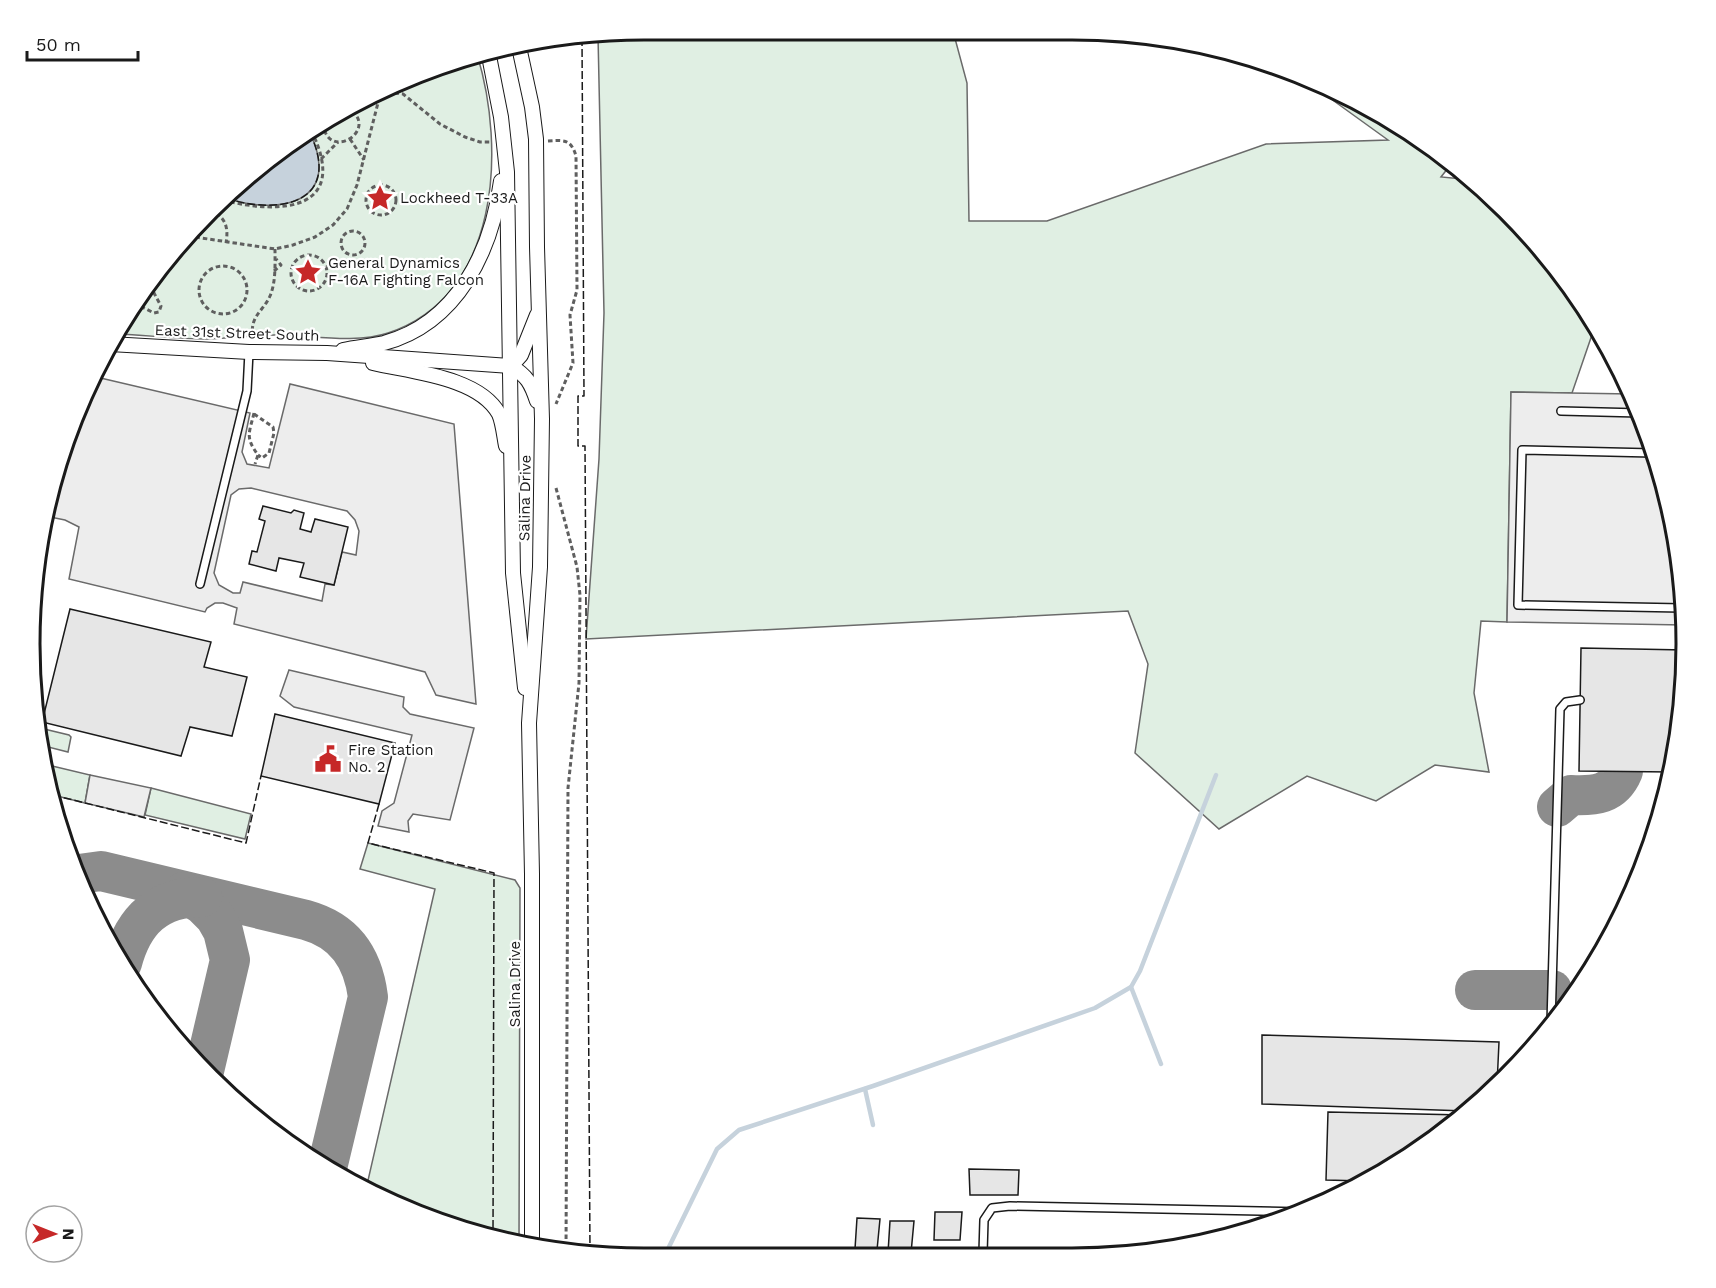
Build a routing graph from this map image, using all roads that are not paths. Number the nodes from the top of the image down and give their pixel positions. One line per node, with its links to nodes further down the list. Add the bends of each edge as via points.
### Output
1 (521, 53): 4 (street, Salina Drive, via 536,141)
2 (490, 61): 3 (street, Salina Drive)
3 (504, 145): 7 (street, East 31st Street South, via 499,196 489,238 460,292 444,309 409,333 385,343); 8 (street, Salina Drive)
4 (539, 310): 8 (street, Salina Drive, via 521,355); 11 (street, Salina Drive)
5 (120, 344): 6 (street, East 31st Street South)
6 (249, 351): 7 (street, East 31st Street South); 14 (lane, via 247,392)
7 (327, 353): 8 (street, East 31st Street South); 13 (street, Salina Drive, via 459,382 481,393 499,415)
8 (511, 366): 11 (street, via 525,375); 13 (street, Salina Drive)
9 (1561, 411): 10 (lane)
10 (1630, 413)
11 (542, 418): 17 (street, Salina Drive, via 540,567)
12 (1644, 453): 15 (lane, via 1522,450 1518,605)
13 (512, 470): 17 (street, Salina Drive, via 513,573)
14 (200, 584)
15 (1674, 608)
16 (1580, 700): 18 (lane, via 1566,702 1560,709)
17 (529, 723): 20 (street, Salina Drive)
18 (1551, 1011)
19 (1276, 1212): 21 (lane, via 992,1208 984,1220)
20 (532, 1237)
21 (983, 1248)

